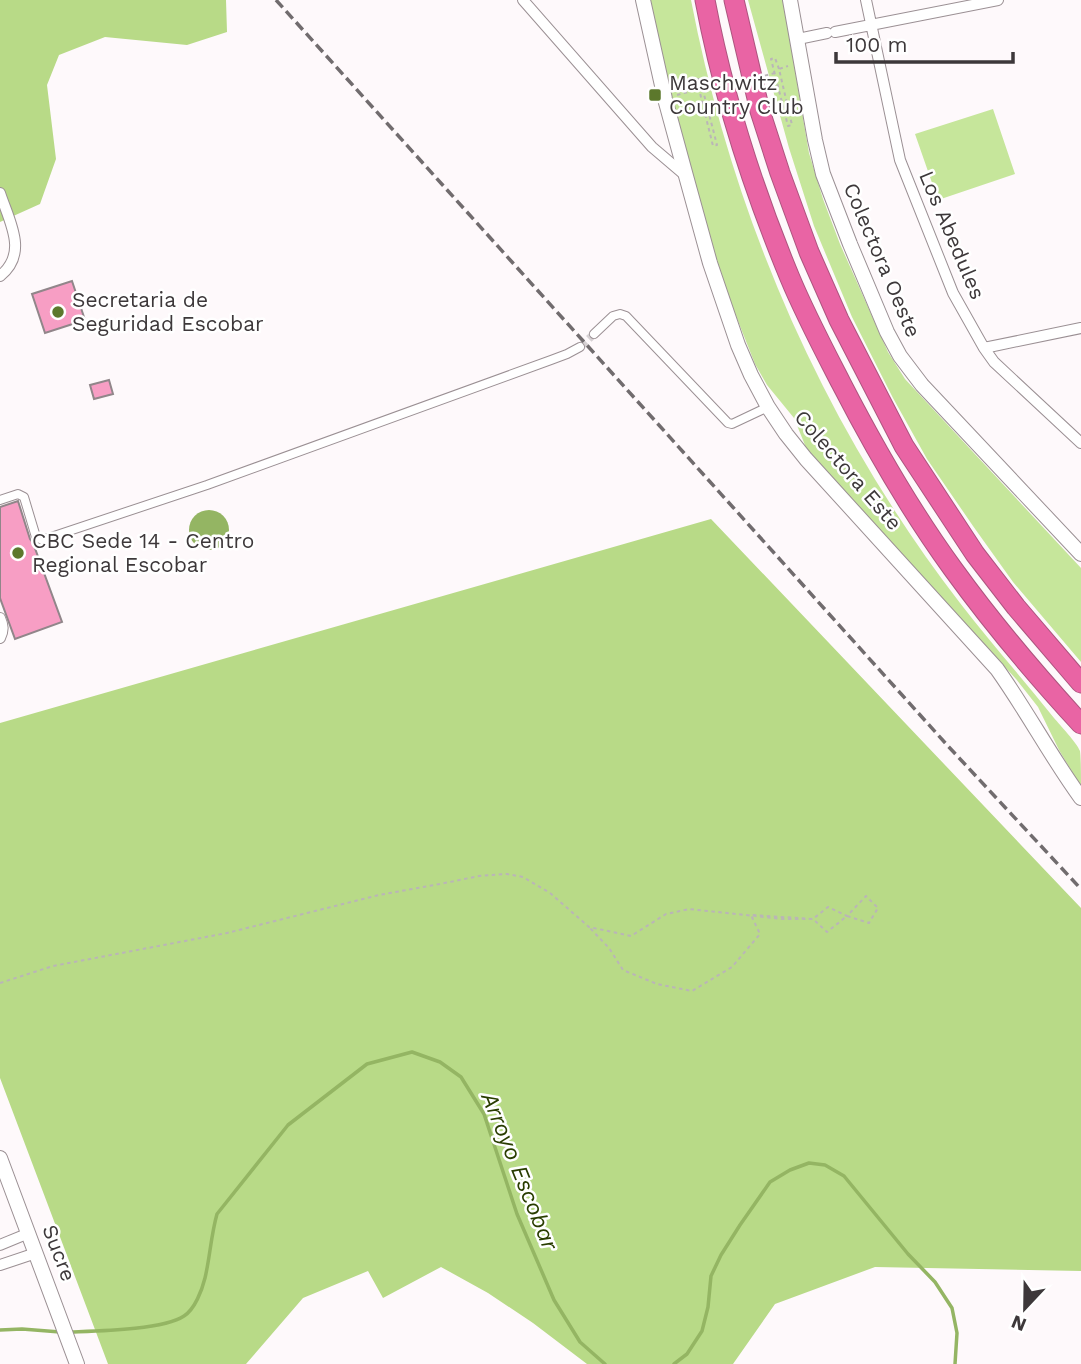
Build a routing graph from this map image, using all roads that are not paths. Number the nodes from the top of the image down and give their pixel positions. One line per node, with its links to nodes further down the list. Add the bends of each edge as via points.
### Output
1 (523, 0): 10 (street, via 652,147)
2 (643, 0): 10 (street, Colectora Este)
3 (705, 0): 24 (highway, via 755,186 817,336 879,456 915,514 1005,637)
4 (734, 0): 23 (highway, via 760,111 809,252 839,320 904,446 968,544)
5 (790, 0): 9 (street, Colectora Oeste)
6 (866, 0): 8 (street, Los Abedules)
7 (998, 0): 8 (street)
8 (870, 25): 9 (street); 16 (street, Los Abedules, via 900,160 953,293)
9 (799, 45): 20 (street, Colectora Oeste, via 823,174 900,356)
10 (686, 176): 17 (street, Colectora Este, via 738,345)
11 (0, 193): 12 (street, via 16,249 11,265)
12 (0, 276)
13 (1081, 328): 16 (street)
14 (594, 334): 17 (street, via 612,316 626,316 732,425)
15 (579, 347): 19 (street, via 207,485 42,540 36,537 24,496)
16 (984, 348): 18 (street, Los Abedules)
17 (768, 407): 27 (street, Colectora Este, via 806,459 997,669)
18 (1081, 443)
19 (0, 500)
20 (1081, 554)
21 (0, 618): 22 (street)
22 (0, 638)
23 (1081, 683)
24 (1060, 701): 25 (highway); 26 (highway)
25 (1081, 724)
26 (1081, 730)
27 (1081, 798)
28 (0, 1158): 29 (street, Sucre)
29 (29, 1233): 30 (street); 31 (street, Sucre)
30 (0, 1245)
31 (36, 1253): 32 (street); 33 (street, Sucre)
32 (0, 1265)
33 (77, 1364)

